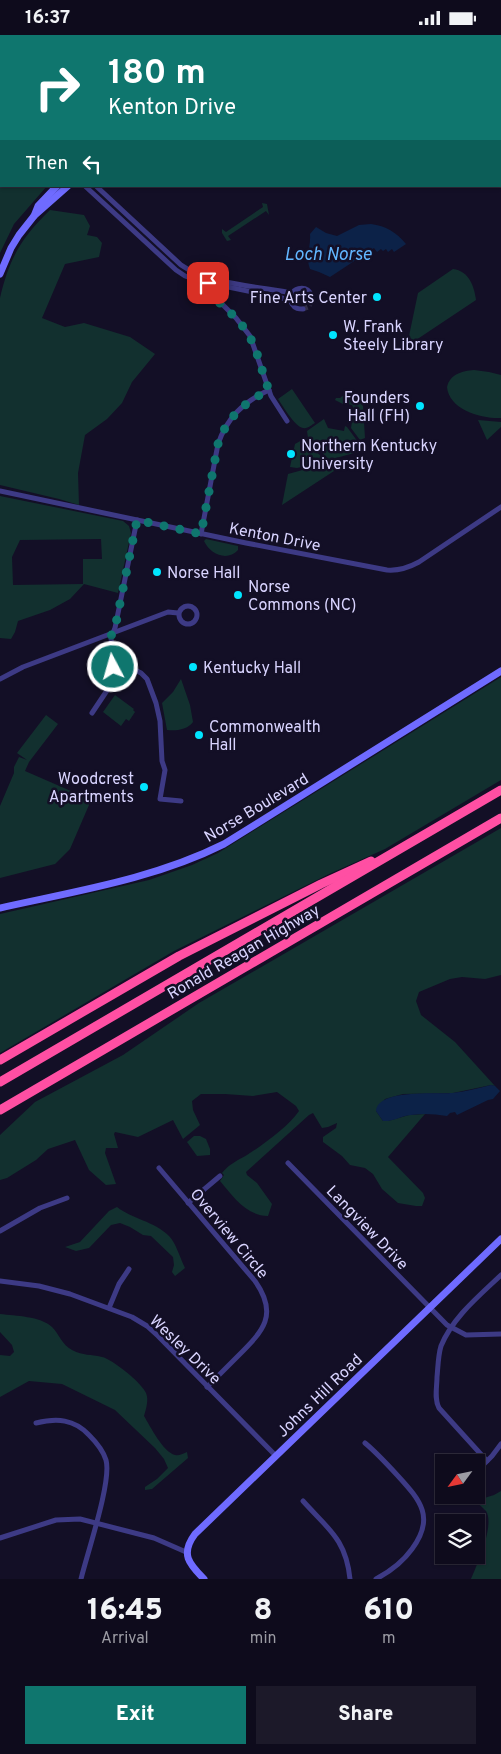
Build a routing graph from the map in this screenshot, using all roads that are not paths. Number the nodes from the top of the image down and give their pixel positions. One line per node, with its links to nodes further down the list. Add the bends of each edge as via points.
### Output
1 (67, 187): 5 (main road)
2 (86, 187): 7 (street, via 176,270 185,276)
3 (97, 187): 7 (street, via 181,265)
4 (54, 188): 5 (main road, via 38,206)
5 (34, 216): 6 (main road, via 11,248)
6 (0, 275)
7 (208, 280): 8 (street); 9 (street); 12 (street, via 208,291 250,337)
8 (292, 293): 9 (street); 10 (street, via 306,289)
9 (291, 300): 11 (street, via 296,308)
10 (312, 301)
11 (303, 309)
12 (269, 390): 13 (street); 17 (street, via 244,404 222,432)
13 (287, 421)
14 (0, 491): 16 (street, Kenton Drive)
15 (501, 507): 17 (street, Kenton Drive, via 419,562 397,571)
16 (137, 520): 17 (street, Kenton Drive); 19 (street)
17 (201, 534)
18 (178, 613): 19 (street, via 168,612)
19 (114, 632): 20 (street, via 110,638); 22 (street)
20 (113, 667): 23 (street, via 112,683); 25 (street, via 131,668 147,679 160,721 165,770 160,799)
21 (501, 671): 28 (main road, Norse Boulevard, via 209,852 152,873)
22 (0, 679)
23 (92, 713)
24 (501, 790): 27 (highway, Ronald Reagan Highway)
25 (181, 801)
26 (501, 818): 31 (highway, Ronald Reagan Highway)
27 (397, 851): 29 (highway, via 354,868 201,944); 30 (highway, Ronald Reagan Highway)
28 (0, 909)
29 (0, 1060)
30 (0, 1082)
31 (0, 1110)
32 (288, 1163): 43 (street, Langview Drive)
33 (160, 1168): 36 (street, Overview Circle)
34 (220, 1176): 36 (street)
35 (67, 1198): 37 (street, via 40,1208)
36 (188, 1203): 46 (street, Overview Circle, via 255,1281 266,1305 266,1317 258,1335)
37 (0, 1231)
38 (501, 1239): 43 (main road, Johns Hill Road)
39 (129, 1269): 42 (street)
40 (501, 1275): 44 (street, via 466,1309)
41 (0, 1281): 42 (street, Wesley Drive, via 52,1288)
42 (109, 1308): 46 (street, Wesley Drive, via 147,1326)
43 (429, 1309): 44 (street, Langview Drive); 50 (main road, Johns Hill Road)
44 (452, 1329): 45 (street, via 472,1336); 51 (street, via 440,1353 437,1405)
45 (501, 1334)
46 (208, 1387): 50 (street, Wesley Drive)
47 (36, 1423): 53 (street, via 58,1420 74,1424 101,1448 107,1474)
48 (365, 1443): 59 (street, via 414,1493 424,1518 421,1534 408,1555)
49 (501, 1444): 51 (street)
50 (276, 1457): 55 (main road, Johns Hill Road, via 206,1522 190,1541)
51 (487, 1461)
52 (304, 1501): 58 (street, via 341,1544)
53 (96, 1522): 54 (street, via 65,1518); 55 (street, via 154,1538); 56 (street)
54 (0, 1537)
55 (186, 1552): 57 (main road, via 191,1565)
56 (81, 1579)
57 (204, 1579)
58 (350, 1579)
59 (376, 1579)

